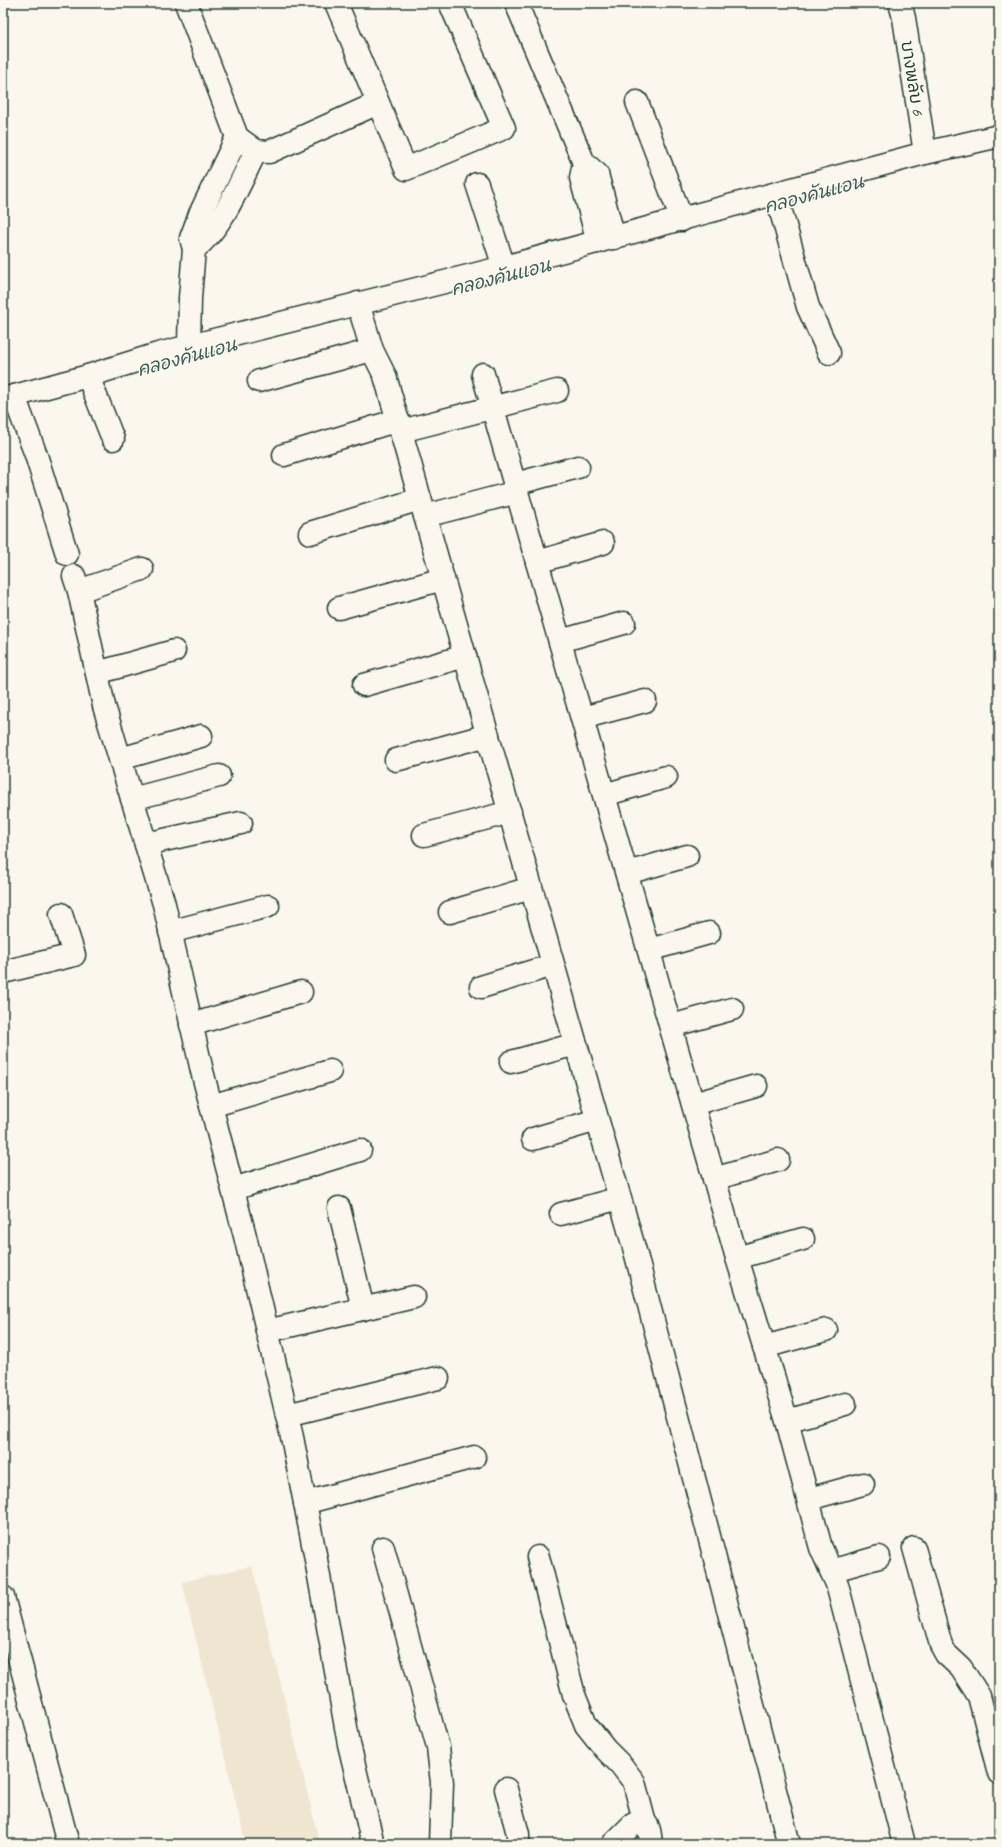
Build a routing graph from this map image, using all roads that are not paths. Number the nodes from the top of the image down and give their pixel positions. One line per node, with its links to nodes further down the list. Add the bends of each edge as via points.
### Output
1 (186, 3): 8 (street)
2 (336, 3): 7 (street)
3 (450, 3): 7 (street, via 504,128 406,169)
4 (517, 3): 15 (street, via 584,163 597,174)
5 (900, 3): 11 (street, บางพลับ 6)
6 (637, 102): 14 (street)
7 (378, 103): 10 (street, via 269,152)
8 (237, 137): 10 (street); 16 (street, via 200,214 191,238)
9 (998, 143): 11 (street)
10 (256, 151): 16 (street, via 218,225)
11 (925, 153): 13 (street)
12 (477, 184): 17 (street)
13 (777, 197): 14 (street); 21 (street, via 808,307)
14 (682, 220): 15 (street)
15 (606, 240): 17 (street)
16 (194, 249): 20 (street)
17 (504, 267): 18 (street)
18 (359, 308): 19 (street); 20 (street)
19 (370, 344): 24 (street); 28 (street, via 385,376)
20 (190, 346): 23 (street)
21 (829, 353)
22 (483, 374): 27 (street)
23 (88, 376): 26 (street); 29 (street)
24 (259, 381)
25 (557, 391): 27 (street)
26 (8, 398): 36 (street, via 36,455)
27 (493, 408): 28 (street); 32 (street)
28 (399, 425): 30 (street); 33 (street)
29 (113, 439)
30 (284, 455)
31 (578, 467): 32 (street)
32 (516, 488): 33 (street); 37 (street)
33 (423, 508): 34 (street); 39 (street)
34 (310, 533)
35 (603, 543): 37 (street)
36 (67, 554)
37 (537, 562): 42 (street)
38 (142, 569): 45 (street, via 77,583)
39 (443, 579): 40 (street); 44 (street)
40 (339, 608)
41 (624, 623): 42 (street)
42 (560, 641): 48 (street)
43 (174, 652): 45 (street)
44 (465, 656): 46 (street); 49 (street)
45 (97, 673): 51 (street)
46 (364, 685)
47 (646, 701): 48 (street)
48 (582, 718): 55 (street)
49 (488, 735): 52 (street); 57 (street)
50 (202, 736): 51 (street)
51 (120, 759): 56 (street)
52 (396, 760)
53 (219, 776): 56 (street)
54 (666, 777): 55 (street)
55 (604, 795): 62 (street)
56 (132, 799): 60 (street)
57 (510, 812): 59 (street); 63 (street)
58 (240, 823): 60 (street)
59 (424, 835)
60 (146, 844): 67 (street)
61 (687, 856): 62 (street)
62 (626, 873): 69 (street)
63 (531, 888): 65 (street); 70 (street)
64 (268, 906): 67 (street)
65 (450, 912)
66 (61, 914): 71 (street, via 74,955)
67 (170, 932): 75 (street)
68 (709, 933): 69 (street)
69 (649, 950): 76 (street)
70 (553, 965): 72 (street); 77 (street)
71 (3, 972)
72 (481, 987)
73 (301, 992): 75 (street)
74 (732, 1009): 76 (street)
75 (191, 1025): 82 (street)
76 (670, 1026): 81 (street)
77 (576, 1044): 78 (street); 83 (street)
78 (511, 1062)
79 (330, 1071): 82 (street)
80 (756, 1086): 81 (street)
81 (693, 1104): 87 (street)
82 (211, 1106): 88 (street)
83 (598, 1120): 84 (street); 89 (street)
84 (533, 1139)
85 (360, 1150): 88 (street)
86 (778, 1160): 87 (street)
87 (714, 1178): 93 (street)
88 (233, 1189): 97 (street)
89 (620, 1198): 91 (street); 122 (street)
90 (339, 1208): 95 (street)
91 (561, 1214)
92 (803, 1239): 93 (street)
93 (737, 1258): 98 (street)
94 (414, 1297): 95 (street)
95 (363, 1309): 97 (street)
96 (826, 1330): 98 (street)
97 (267, 1331): 101 (street)
98 (764, 1347): 102 (street)
99 (438, 1378): 101 (street)
100 (845, 1404): 102 (street)
101 (287, 1415): 106 (street)
102 (787, 1421): 105 (street)
103 (474, 1457): 106 (street)
104 (863, 1484): 105 (street)
105 (809, 1499): 111 (street, via 820,1548)
106 (305, 1503): 117 (street, via 349,1744)
107 (383, 1548): 118 (street, via 438,1747 442,1782)
108 (914, 1548): 113 (street, via 941,1645 946,1654 961,1668 979,1696)
109 (538, 1557): 115 (street, via 574,1695 586,1725 634,1782)
110 (879, 1557): 111 (street)
111 (831, 1571): 123 (street, via 837,1584)
112 (3, 1597): 116 (street)
113 (999, 1773)
114 (506, 1790): 119 (street, via 518,1834)
115 (644, 1820): 120 (street, via 632,1825); 121 (street, via 648,1826)
116 (68, 1844)
117 (373, 1844)
118 (440, 1844)
119 (518, 1844)
120 (613, 1844)
121 (651, 1844)
122 (789, 1844)
123 (904, 1844)

